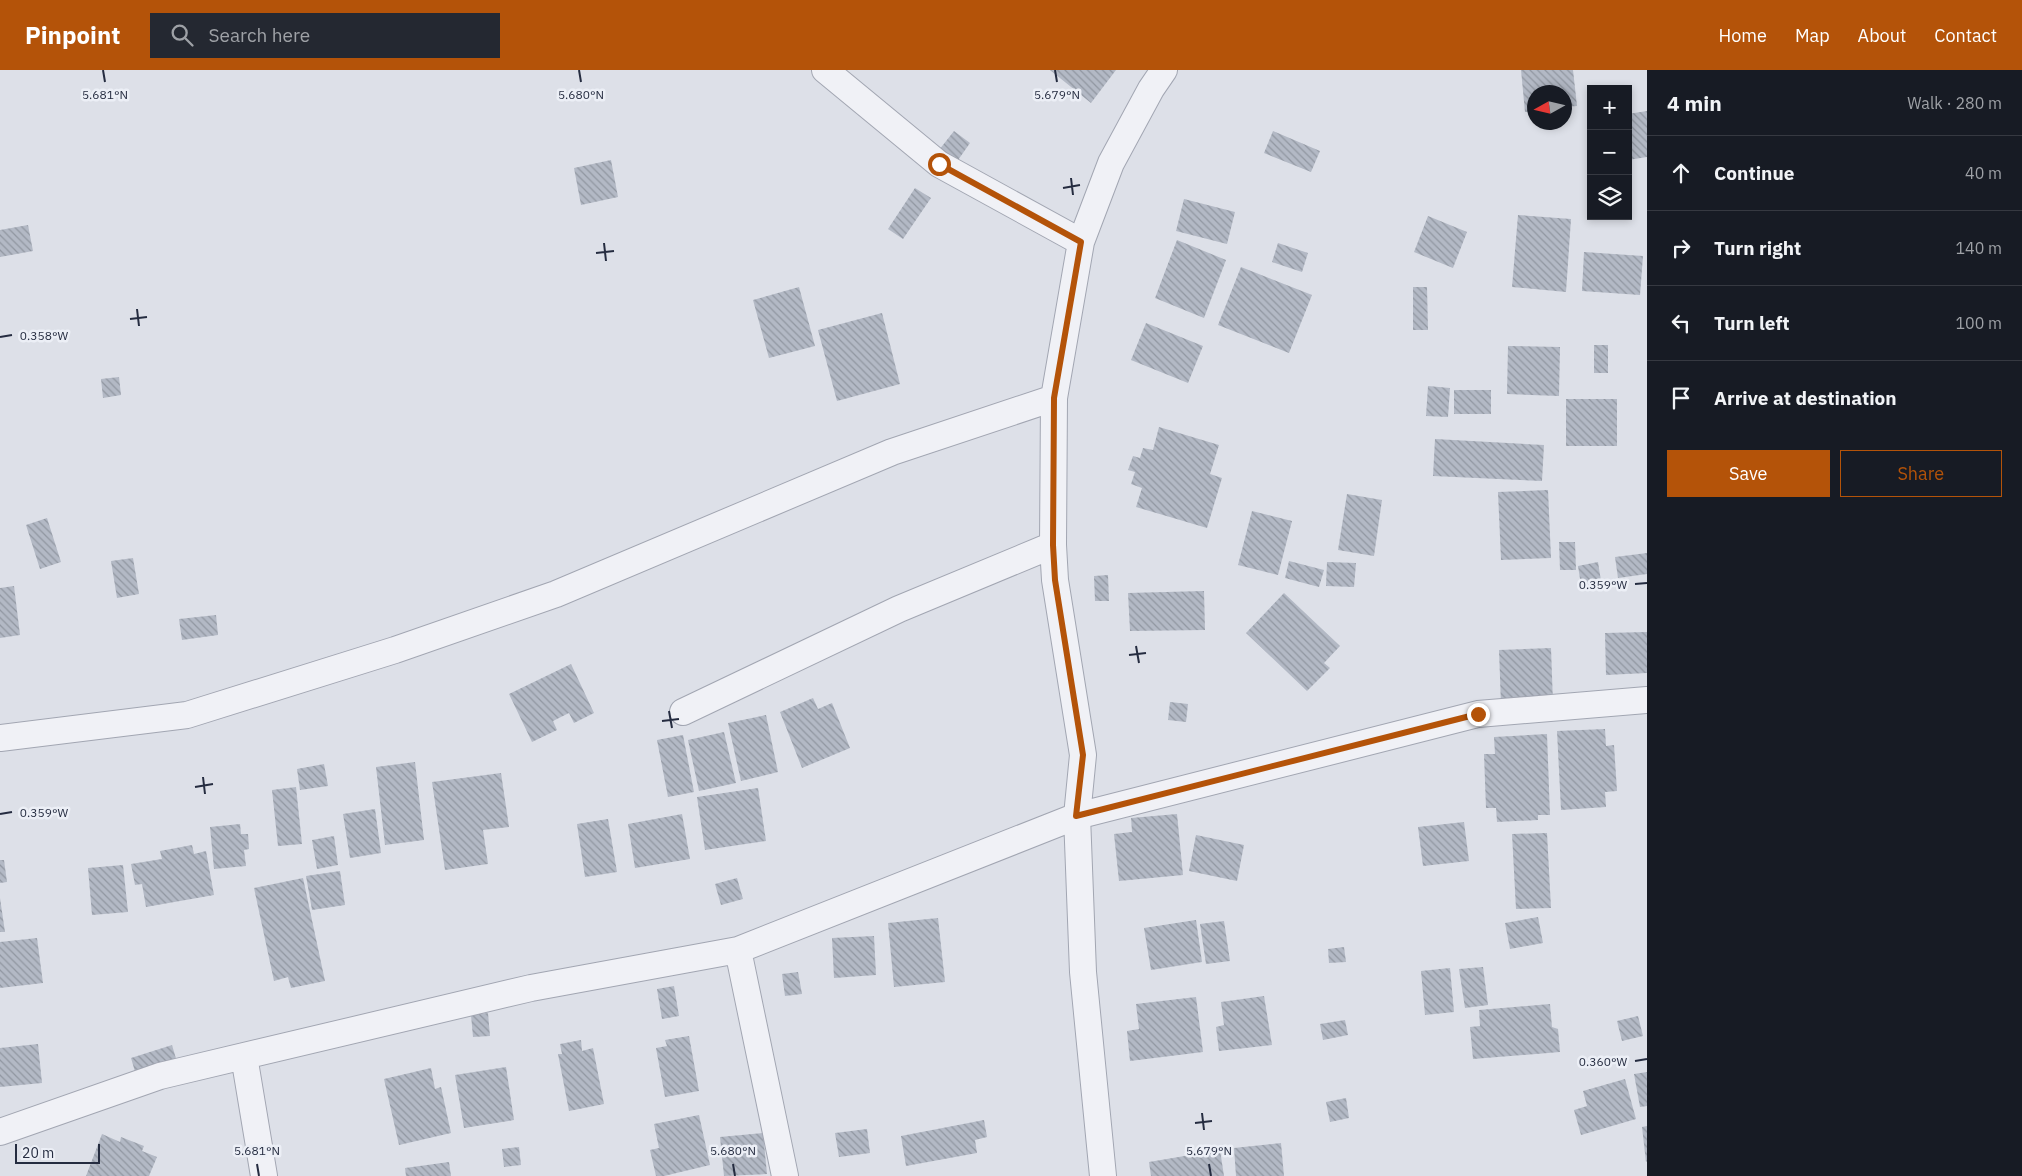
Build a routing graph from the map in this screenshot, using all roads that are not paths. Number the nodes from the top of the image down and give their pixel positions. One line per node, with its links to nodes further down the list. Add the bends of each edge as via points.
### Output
1 (825, 70): 3 (street, via 939,164)
2 (1164, 70): 3 (street, via 1111,163)
3 (1081, 242): 4 (street)
4 (1054, 398): 5 (street); 8 (street, via 892,452 556,594 395,650 187,715)
5 (1053, 545): 7 (street, via 899,609); 9 (street, via 1055,580 1083,755)
6 (1647, 700): 9 (street, via 1478,714)
7 (683, 712)
8 (0, 738)
9 (1076, 816): 10 (street); 15 (street, via 1083,972)
10 (738, 950): 11 (street, via 531,988); 14 (street)
11 (244, 1056): 12 (street, via 160,1076); 13 (street)
12 (0, 1132)
13 (264, 1176)
14 (786, 1176)
15 (1103, 1176)

